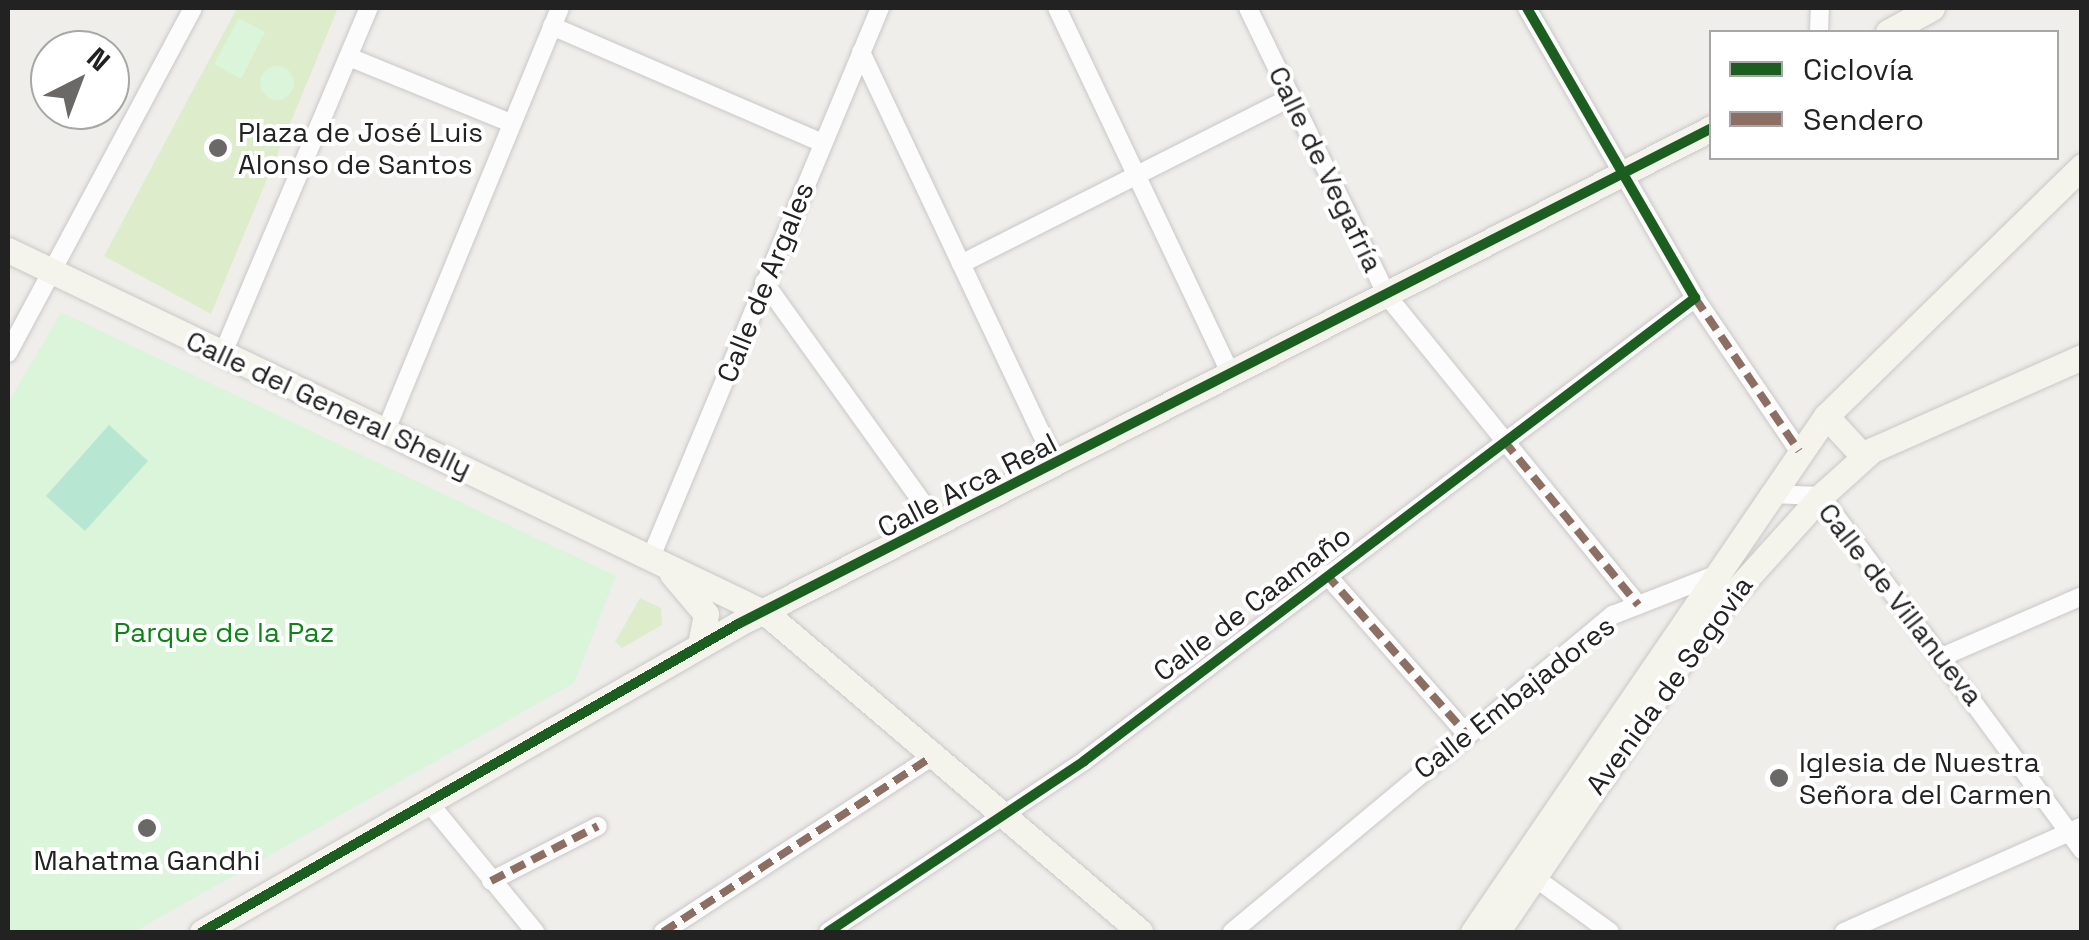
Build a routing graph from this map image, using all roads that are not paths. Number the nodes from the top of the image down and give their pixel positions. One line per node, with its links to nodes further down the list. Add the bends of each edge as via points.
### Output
1 (192, 8): 21 (street)
2 (368, 8): 11 (street)
3 (880, 8): 10 (street, Calle de Argales)
4 (1056, 8): 18 (street)
5 (1248, 8): 12 (street, Calle de Vegafría)
6 (1527, 8): 17 (street)
7 (1932, 8): 9 (street)
8 (556, 16): 13 (street); 15 (street)
9 (1892, 30)
10 (861, 52): 15 (street, Calle de Argales); 20 (street)
11 (348, 56): 13 (street); 26 (street)
12 (1291, 97): 18 (street); 23 (street, Calle de Vegafría)
13 (511, 123): 30 (street)
14 (1709, 130): 17 (street, Calle Arca Real)
15 (822, 144): 22 (street, Calle de Argales)
16 (2082, 166): 29 (street)
17 (1623, 174): 23 (street, Calle Arca Real); 24 (street)
18 (1136, 177): 20 (street); 28 (street)
19 (8, 250): 21 (street, Calle del General Shelly)
20 (961, 264): 34 (street)
21 (51, 272): 25 (street); 26 (street, Calle del General Shelly)
22 (764, 282): 37 (street); 38 (street, Calle de Argales)
23 (1388, 297): 28 (street, Calle Arca Real); 31 (street, Calle de Vegafría)
24 (1696, 298): 31 (street, Calle de Caamaño); 32 (street)
25 (8, 352)
26 (222, 353): 30 (street, Calle del General Shelly)
27 (2082, 357): 33 (street, Avenida de Segovia)
28 (1231, 375): 34 (street, Calle Arca Real)
29 (1826, 416): 32 (street); 33 (street)
30 (386, 430): 38 (street, Calle del General Shelly)
31 (1504, 441): 39 (street, Calle de Caamaño); 42 (street, Calle de Vegafría)
32 (1799, 451): 35 (street)
33 (1863, 456): 36 (street, Avenida de Segovia)
34 (1056, 464): 37 (street, Calle Arca Real)
35 (1768, 494): 36 (street, Calle de Villanueva); 40 (street)
36 (1821, 496): 45 (street, Calle de Villanueva); 53 (street, Avenida de Segovia, via 1710,619)
37 (938, 524): 43 (street, Calle Arca Real)
38 (651, 557): 43 (street, Calle del General Shelly); 44 (street, Calle del General Shelly, via 701,604)
39 (1326, 574): 46 (street); 49 (street, Calle de Caamaño)
40 (1710, 577): 42 (street, Calle Embajadores); 61 (street, Avenida de Segovia)
41 (2082, 596): 45 (street)
42 (1638, 605): 46 (street, Calle Embajadores)
43 (767, 614): 44 (street, Calle Arca Real); 47 (street, Calle del General Shelly)
44 (700, 645): 48 (street, Calle Arca Real)
45 (1944, 656): 51 (street, Calle de Villanueva)
46 (1464, 732): 60 (street, Calle Embajadores)
47 (930, 757): 49 (street, Calle del General Shelly); 57 (street)
48 (430, 804): 54 (street); 55 (street, Calle Arca Real)
49 (1003, 818): 58 (street, Calle de Caamaño); 59 (street, Calle del General Shelly)
50 (598, 826): 54 (street)
51 (2077, 829): 52 (street, Calle de Villanueva); 64 (street)
52 (2082, 850)
53 (1534, 877): 62 (street, Avenida de Segovia); 63 (street)
54 (492, 881): 56 (street)
55 (202, 932)
56 (535, 932)
57 (663, 932)
58 (828, 932)
59 (1140, 932)
60 (1232, 932)
61 (1474, 932)
62 (1497, 932)
63 (1610, 932)
64 (1844, 932)

